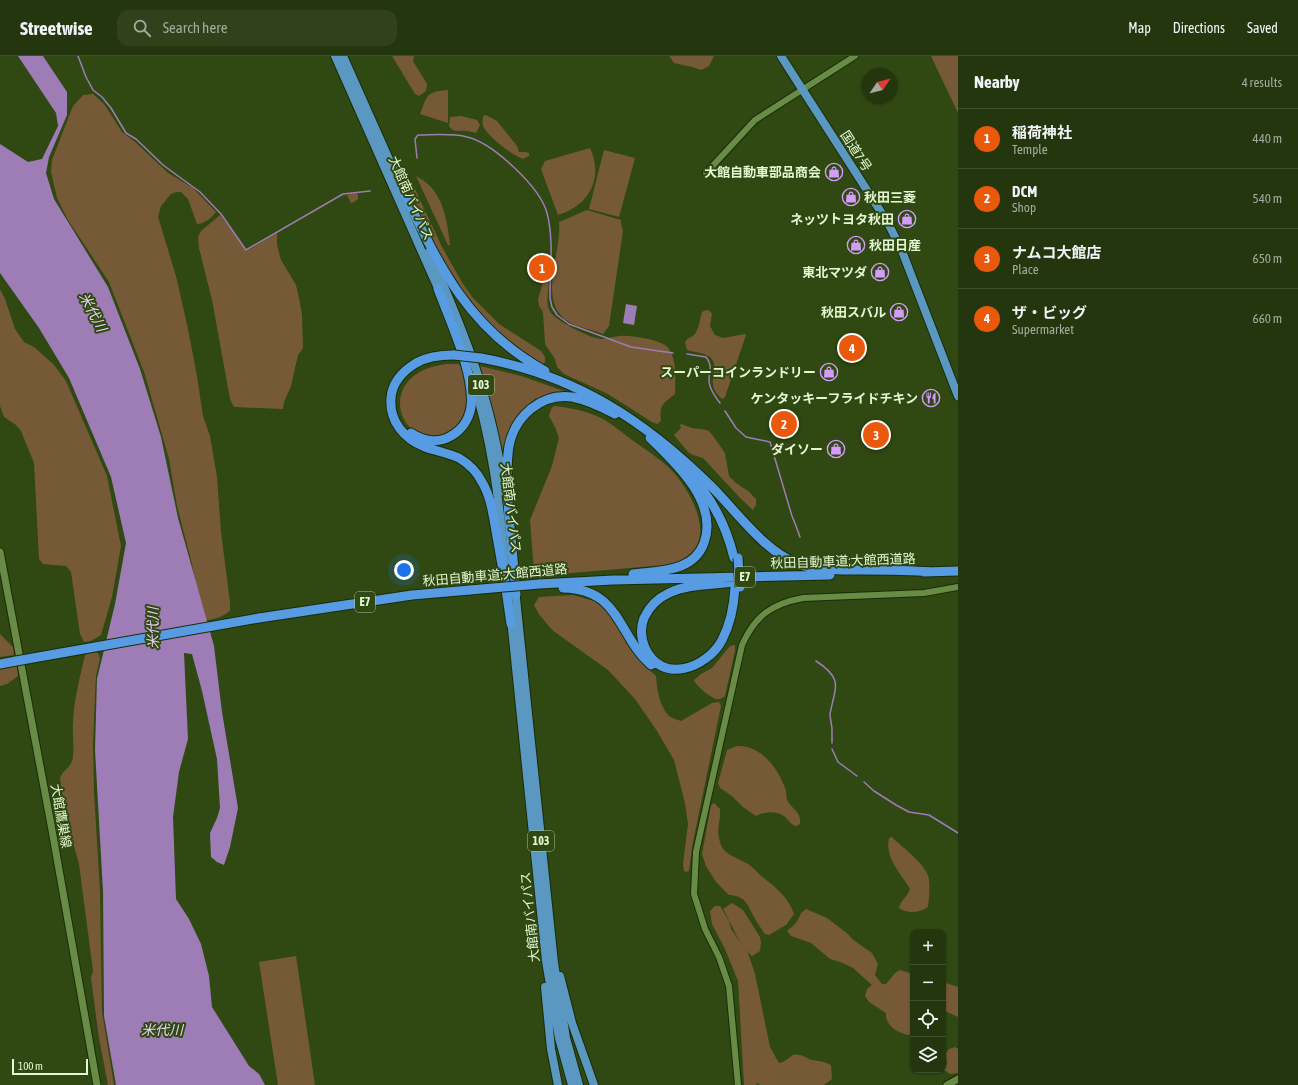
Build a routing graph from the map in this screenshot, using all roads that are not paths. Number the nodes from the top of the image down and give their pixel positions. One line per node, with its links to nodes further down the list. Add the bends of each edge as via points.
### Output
1 (336, 56): 8 (highway, 大館南バイパス / 103)
2 (343, 56): 7 (highway, 大館南バイパス / 103)
3 (781, 56): 5 (highway, 国道7号)
4 (855, 56): 5 (street)
5 (802, 89): 6 (street, via 754,120); 12 (highway, 国道7号, via 888,223 902,251)
6 (706, 173)
7 (402, 188): 11 (highway, via 443,269 476,316 494,335 521,356); 25 (highway, 大館南バイパス / 103, via 467,340 485,397 502,475)
8 (438, 290): 9 (highway, via 465,365 470,389 470,412 461,429 450,437 436,441 417,437 406,429 398,416 396,402 399,388 409,375 421,366); 26 (highway, 大館南バイパス / 103, via 469,368 486,430 497,490)
9 (455, 357): 10 (highway, bridge); 26 (highway, via 440,355 424,359 405,370 393,388 391,410 397,426 408,437 424,447 459,458 472,468 482,481 492,510)
10 (481, 360): 11 (highway, via 530,370); 13 (highway, via 556,384 595,402)
11 (585, 391): 15 (highway, via 637,422)
12 (958, 396)
13 (621, 418): 14 (highway); 25 (highway, via 583,400 559,397 538,404 518,423 510,445 507,478)
14 (648, 436): 17 (highway, via 703,489 722,521); 21 (highway, via 682,470 698,495 707,528 700,551 686,563 665,570)
15 (690, 466): 17 (highway, via 723,511 734,538); 19 (highway, via 764,540 781,555 797,564 835,570)
16 (0, 552): 30 (main road, 大館鷹巣線)
17 (736, 558): 23 (highway)
18 (958, 571): 19 (highway, 秋田自動車道;大館西道路 / E7)
19 (931, 572): 20 (highway, 秋田自動車道;大館西道路 / E7)
20 (799, 576): 21 (highway, 秋田自動車道;大館西道路 / E7); 23 (highway, via 690,587 664,596 653,604 645,616 641,629 643,643 650,656 660,664 674,669 690,668 705,660 717,648 726,632)
21 (560, 583): 22 (highway, 秋田自動車道;大館西道路 / E7)
22 (539, 586): 23 (highway, via 576,589 598,597 616,614 639,652 650,664 661,672 680,675 699,670 710,663 729,640 738,606); 27 (highway, 秋田自動車道;大館西道路 / E7, bridge, via 412,595 259,618)
23 (737, 587)
24 (958, 587): 35 (street, via 924,593 803,598 788,601 764,613 747,633 696,852 694,884 694,894 702,921 729,986)
25 (516, 594): 28 (highway, 大館南バイパス / 103)
26 (511, 624): 28 (highway, 大館南バイパス / 103)
27 (0, 664)
28 (544, 905): 31 (highway, via 548,1029); 32 (highway, 大館南バイパス / 103, via 546,961 554,1015); 33 (highway, 大館南バイパス / 103, via 561,1014); 34 (highway, via 566,1002)
29 (958, 1079): 36 (main road)
30 (97, 1085)
31 (558, 1085)
32 (572, 1085)
33 (579, 1085)
34 (594, 1085)
35 (738, 1085)
36 (947, 1085)

